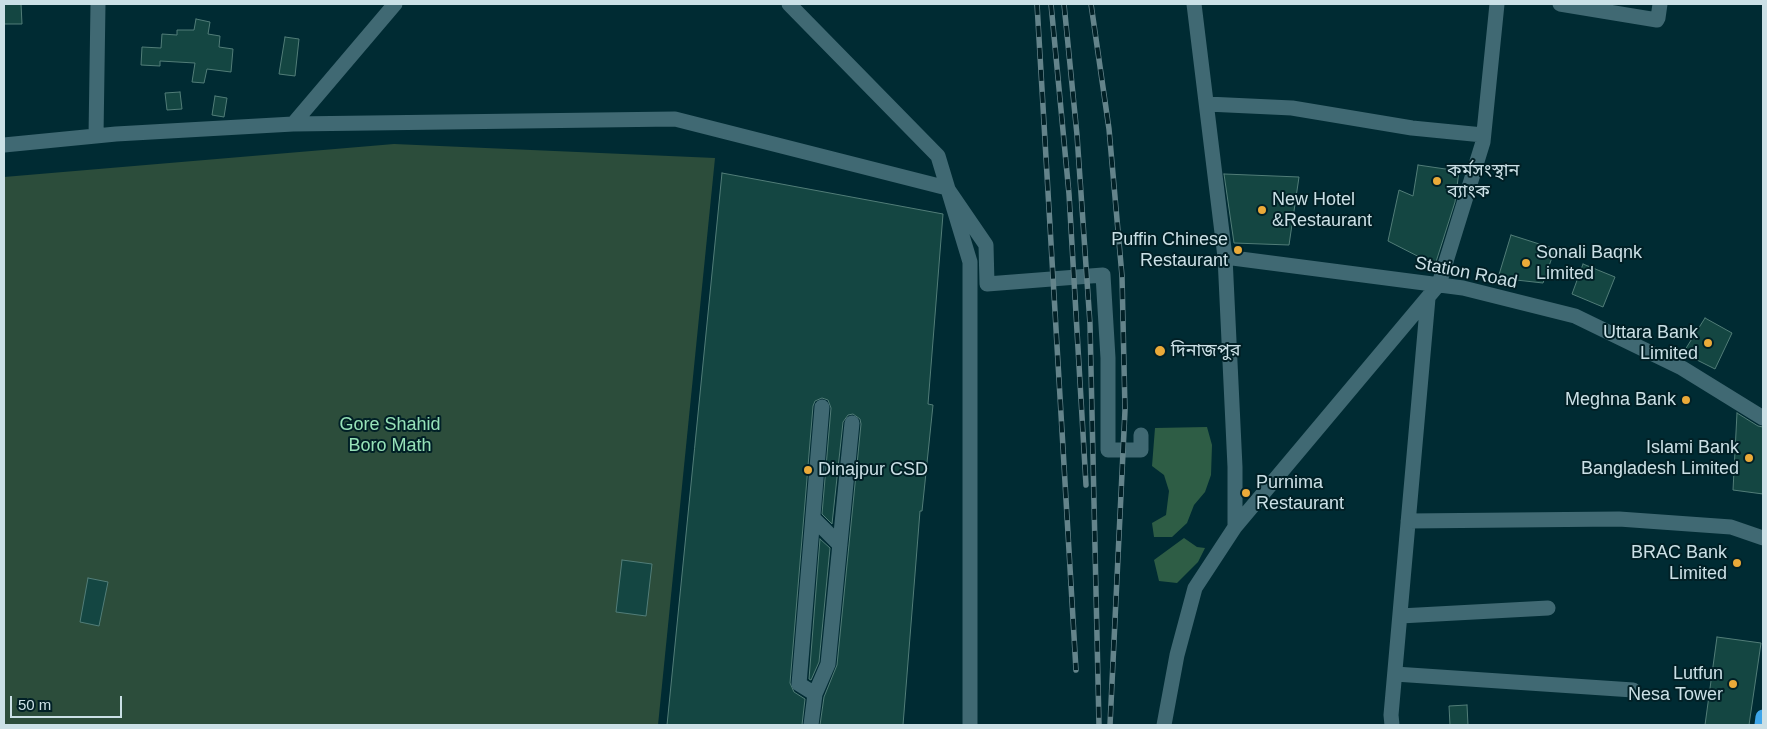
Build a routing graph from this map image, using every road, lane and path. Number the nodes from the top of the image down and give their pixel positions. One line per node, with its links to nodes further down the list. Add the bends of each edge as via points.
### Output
1 (98, 4): 11 (street)
2 (395, 4): 9 (street)
3 (789, 4): 13 (street, via 938,156)
4 (1194, 4): 8 (street)
5 (1497, 4): 10 (street)
6 (1560, 4): 7 (street, via 1657,20)
7 (1660, 4)
8 (1207, 104): 10 (street, via 1292,108 1412,128); 14 (street)
9 (293, 124): 11 (street); 13 (street, via 675,119)
10 (1483, 135): 15 (street)
11 (96, 136): 12 (street)
12 (4, 145)
13 (947, 188): 20 (street, via 986,245 987,284 1103,275 1108,358 1108,450 1140,450); 33 (street, via 970,262)
14 (1225, 257): 15 (street, Station Road); 23 (street, via 1236,467)
15 (1439, 284): 16 (street); 18 (street, Station Road, via 1575,316 1682,368)
16 (1428, 298): 22 (street); 23 (street)
17 (822, 407): 21 (street)
18 (1763, 418)
19 (852, 423): 25 (street)
20 (1141, 435)
21 (813, 518): 25 (street); 30 (street, via 799,684)
22 (1408, 521): 24 (street, via 1619,519 1731,527); 27 (street)
23 (1235, 527): 34 (street, via 1195,588 1177,655)
24 (1763, 538)
25 (840, 545): 30 (street, via 828,664)
26 (1548, 608): 27 (street)
27 (1400, 616): 28 (street)
28 (1395, 674): 29 (street); 35 (street)
29 (1633, 690)
30 (815, 694): 32 (street)
31 (1763, 717): 36 (highway)
32 (811, 725)
33 (970, 725)
34 (1164, 725)
35 (1392, 725)
36 (1762, 725)

